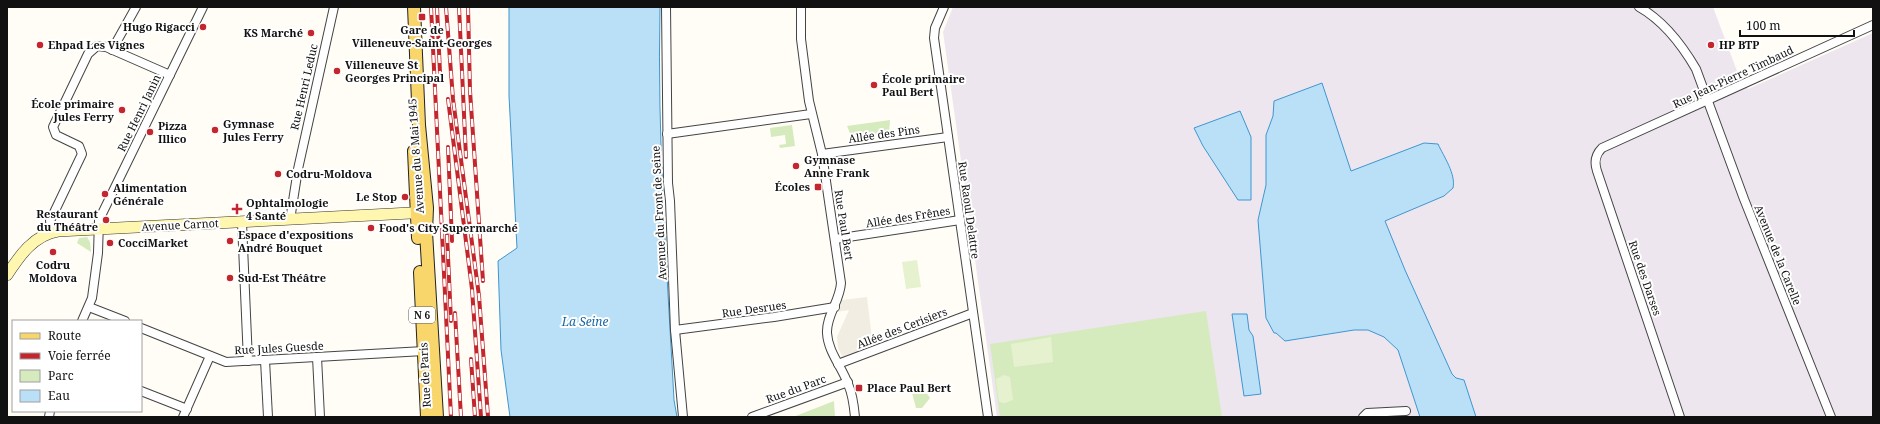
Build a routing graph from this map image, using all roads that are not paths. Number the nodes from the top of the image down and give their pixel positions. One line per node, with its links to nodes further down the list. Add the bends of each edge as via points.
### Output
1 (136, 7): 11 (street)
2 (203, 7): 12 (street, Rue Henri Janin)
3 (334, 7): 20 (street, Rue Henri Leduc, via 298,169)
4 (407, 7): 19 (main road, Avenue du 8 Mai 1945 / N 6)
5 (414, 7): 19 (main road, Avenue du 8 Mai 1945 / N 6)
6 (666, 7): 15 (street, Avenue du Front de Seine)
7 (801, 7): 14 (street, Rue Paul Bert, via 801,39)
8 (944, 7): 16 (street, Rue Raoul Delattre, via 935,28 934,38)
9 (1639, 7): 13 (street, Avenue de la Carelle, via 1658,21 1684,50 1696,69)
10 (1873, 25): 13 (street, Rue Jean-Pierre Timbaud)
11 (112, 50): 12 (street); 24 (street, via 97,46 88,54 54,127 56,135 79,146 82,154 50,221)
12 (170, 76): 23 (street, Rue Henri Janin, via 99,220)
13 (1706, 102): 17 (street, Rue Jean-Pierre Timbaud); 55 (street, Avenue de la Carelle)
14 (811, 114): 15 (street); 18 (street, Rue Paul Bert)
15 (667, 134): 34 (street, Avenue du Front de Seine)
16 (948, 136): 18 (street, Allée des Pins); 21 (street, Rue Raoul Delattre)
17 (1602, 148): 54 (street, Rue des Darses, via 1596,154 1595,165)
18 (822, 154): 25 (street, Rue Paul Bert)
19 (422, 210): 20 (street, Avenue Carnot); 26 (main road, Avenue du 8 Mai 1945 / N 6); 35 (main road, Rue de Paris / N 6)
20 (290, 220): 22 (street, Avenue Carnot)
21 (960, 220): 25 (street, Allée des Frênes); 30 (street, Rue Raoul Delattre)
22 (242, 223): 23 (street, Avenue Carnot); 39 (street)
23 (99, 229): 24 (street, Avenue Carnot); 28 (street, Rue Henri Janin, via 96,276)
24 (52, 232): 27 (street, via 29,246)
25 (835, 239): 29 (street, Rue Paul Bert, via 841,283)
26 (428, 270): 48 (main road, Rue de Paris / N 6)
27 (8, 273)
28 (89, 307): 31 (street, Rue Henri Janin); 32 (street)
29 (835, 307): 34 (street, Rue Desrues, via 774,318); 40 (street, Rue Paul Bert, via 827,333)
30 (973, 313): 40 (street, Allée des Cerisiers); 52 (street, Rue Raoul Delattre)
31 (82, 320)
32 (122, 320)
33 (142, 328): 36 (street, Rue Jules Guesde)
34 (675, 330): 49 (street, Avenue du Front de Seine)
35 (424, 351): 37 (street, Rue Jules Guesde); 47 (main road, Rue de Paris / N 6)
36 (210, 356): 39 (street, Rue Jules Guesde, via 226,362); 44 (street)
37 (318, 357): 38 (street, Rue Jules Guesde); 46 (street)
38 (265, 360): 39 (street, Rue Jules Guesde); 45 (street)
39 (248, 361)
40 (838, 364): 41 (street, Rue Paul Bert)
41 (848, 382): 50 (street, Rue du Parc); 51 (street, Rue Paul Bert)
42 (142, 392): 44 (street)
43 (1406, 411): 53 (street, via 1367,413)
44 (185, 413)
45 (268, 417)
46 (320, 417)
47 (427, 417)
48 (437, 417)
49 (683, 417)
50 (752, 417)
51 (855, 417)
52 (988, 417)
53 (1363, 417)
54 (1680, 417)
55 (1831, 417)

